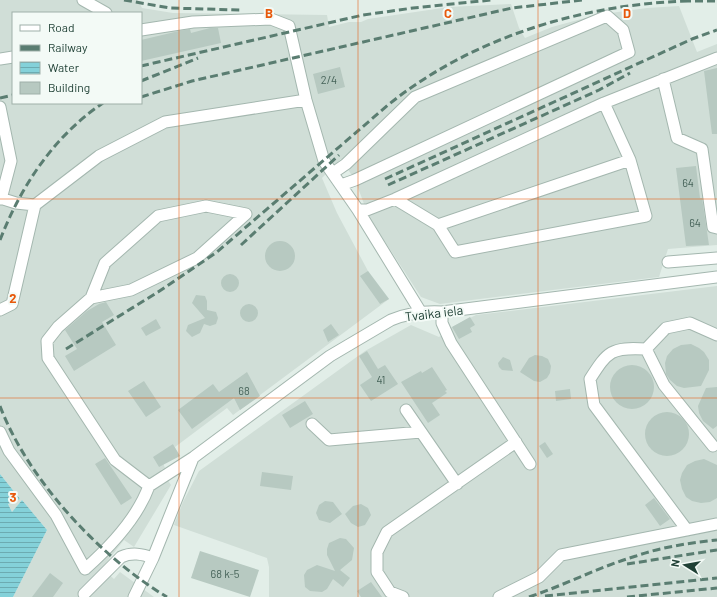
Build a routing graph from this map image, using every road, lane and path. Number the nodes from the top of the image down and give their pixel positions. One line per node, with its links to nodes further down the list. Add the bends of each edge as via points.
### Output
1 (83, 0): 2 (street)
2 (104, 12)
3 (142, 30): 8 (street, via 193,22 271,19 289,26)
4 (12, 57): 6 (street)
5 (717, 58): 7 (street)
6 (0, 60)
7 (663, 79): 9 (street); 20 (street, via 677,138 702,149 713,227)
8 (306, 100): 13 (street, via 324,161); 17 (street, via 165,122 99,156)
9 (604, 103): 12 (street); 16 (street)
10 (0, 107): 11 (street)
11 (2, 128): 15 (street, via 11,161)
12 (630, 160): 19 (street); 19 (street, via 646,216 455,252)
13 (333, 174): 14 (street); 14 (street, via 415,97 607,16 623,30 629,52)
14 (341, 185): 18 (street)
15 (0, 198): 17 (street)
16 (395, 199): 18 (street, via 368,210); 19 (street)
17 (35, 205): 25 (street, via 12,304)
18 (358, 210): 26 (street)
19 (438, 225)
20 (717, 228)
21 (717, 258): 22 (street)
22 (668, 262)
23 (717, 277): 27 (street, Tvaika iela)
24 (91, 298): 24 (street, via 105,263 158,216 206,206 246,214 197,258 131,290); 39 (street, via 58,327 47,341 48,358 115,460)
25 (0, 310)
26 (420, 311): 27 (street, Tvaika iela); 36 (street, Tvaika iela, via 391,320 330,356)
27 (442, 312): 34 (street, via 442,323 448,338)
28 (717, 335): 29 (street, via 690,323 684,324 666,328)
29 (646, 349): 35 (street, via 664,385); 41 (street, via 625,348 604,356 590,379 594,405)
30 (406, 410): 33 (street)
31 (312, 424): 33 (street, via 328,440)
32 (0, 432): 39 (street, via 9,451 56,515 84,570 116,538 144,499)
33 (421, 432): 38 (street)
34 (516, 442): 37 (street); 38 (street)
35 (713, 446)
36 (194, 457): 39 (street, Tvaika iela); 42 (street)
37 (530, 464)
38 (457, 484): 45 (street, via 387,532 380,545 377,552 377,572 390,592)
39 (149, 486)
40 (717, 524): 41 (street)
41 (687, 530): 46 (street, via 561,555 539,578)
42 (153, 558): 43 (street, via 140,554 127,554 121,557); 44 (street)
43 (84, 594)
44 (136, 596)
45 (401, 597)
46 (499, 597)

